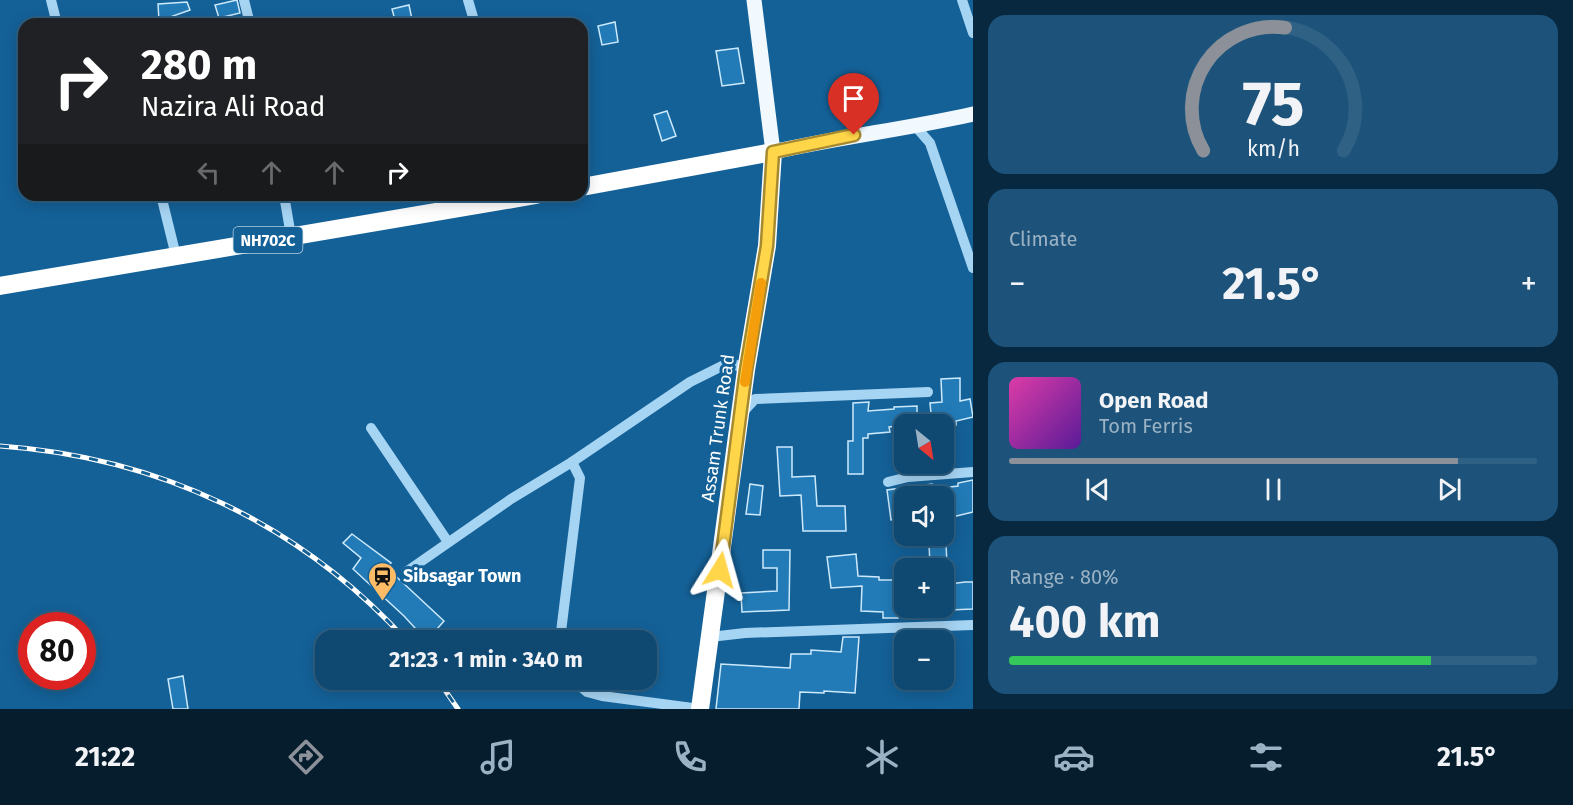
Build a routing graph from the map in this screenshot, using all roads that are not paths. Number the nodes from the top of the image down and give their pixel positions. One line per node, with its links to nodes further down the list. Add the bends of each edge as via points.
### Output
1 (51, 0): 6 (street)
2 (244, 0): 7 (street)
3 (468, 0): 8 (street)
4 (754, 0): 12 (main road)
5 (963, 0): 9 (street)
6 (56, 18)
7 (248, 18)
8 (474, 18)
9 (973, 33)
10 (973, 114): 11 (main road)
11 (916, 127): 12 (main road, via 833,138); 19 (street, via 930,143)
12 (773, 152): 13 (highway); 21 (highway, Assam Trunk Road, via 767,246)
13 (588, 186)
14 (162, 201): 18 (street)
15 (285, 201): 17 (street)
16 (498, 201): 17 (highway, NH702C)
17 (291, 236): 18 (highway, NH702C)
18 (176, 256): 20 (highway, NH702C)
19 (973, 268)
20 (0, 286)
21 (746, 370): 23 (highway, Assam Trunk Road); 25 (street, via 730,362 690,382)
22 (928, 392): 23 (street, via 755,399)
23 (742, 413): 32 (highway, Assam Trunk Road)
24 (371, 428): 28 (street)
25 (572, 462): 28 (street); 31 (street, via 580,477)
26 (973, 472): 27 (street)
27 (888, 482)
28 (448, 542): 29 (street)
29 (406, 572)
30 (973, 625): 32 (street)
31 (561, 630)
32 (710, 637): 34 (highway, Assam Trunk Road)
33 (585, 690): 34 (street, via 602,696)
34 (700, 709)

